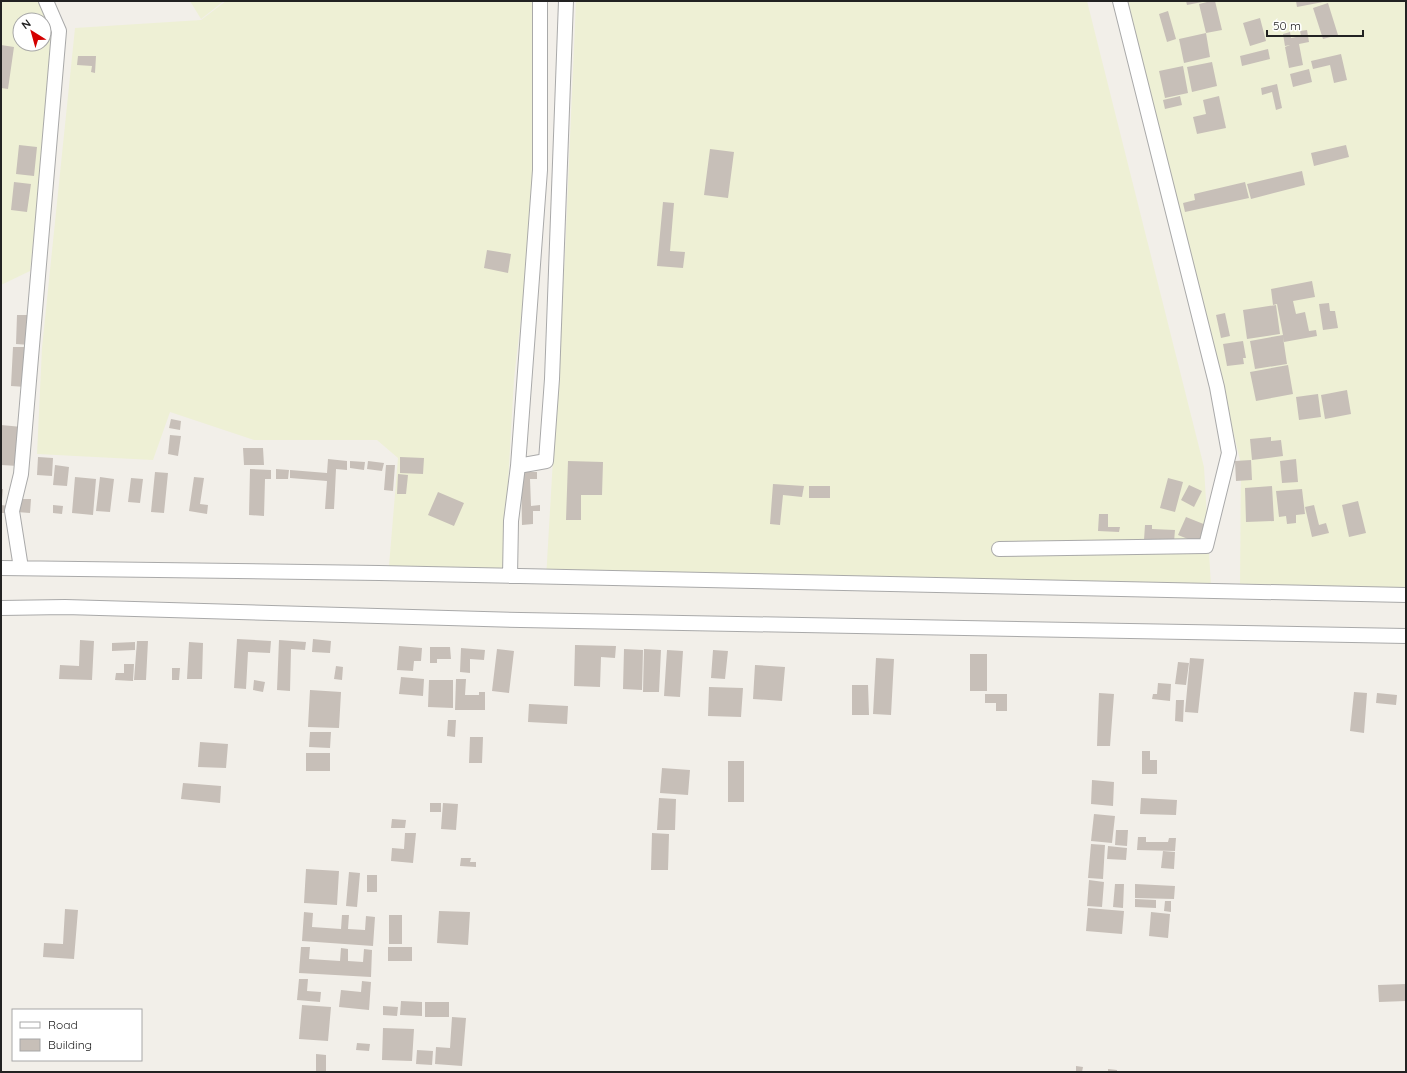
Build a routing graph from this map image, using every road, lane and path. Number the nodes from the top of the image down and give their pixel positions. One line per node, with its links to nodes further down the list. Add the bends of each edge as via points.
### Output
1 (46, 1): 8 (street, via 59,31 21,474 12,511)
2 (540, 1): 5 (street, via 540,170)
3 (566, 1): 5 (street, via 552,379 546,461)
4 (1120, 1): 6 (street, via 1218,387 1229,453 1206,546)
5 (518, 466): 9 (street, via 511,521)
6 (999, 549)
7 (1, 568): 8 (street)
8 (21, 568): 9 (street)
9 (510, 576): 10 (street)
10 (1406, 595)
11 (1, 608): 12 (street, via 64,607 529,620)
12 (1406, 636)

